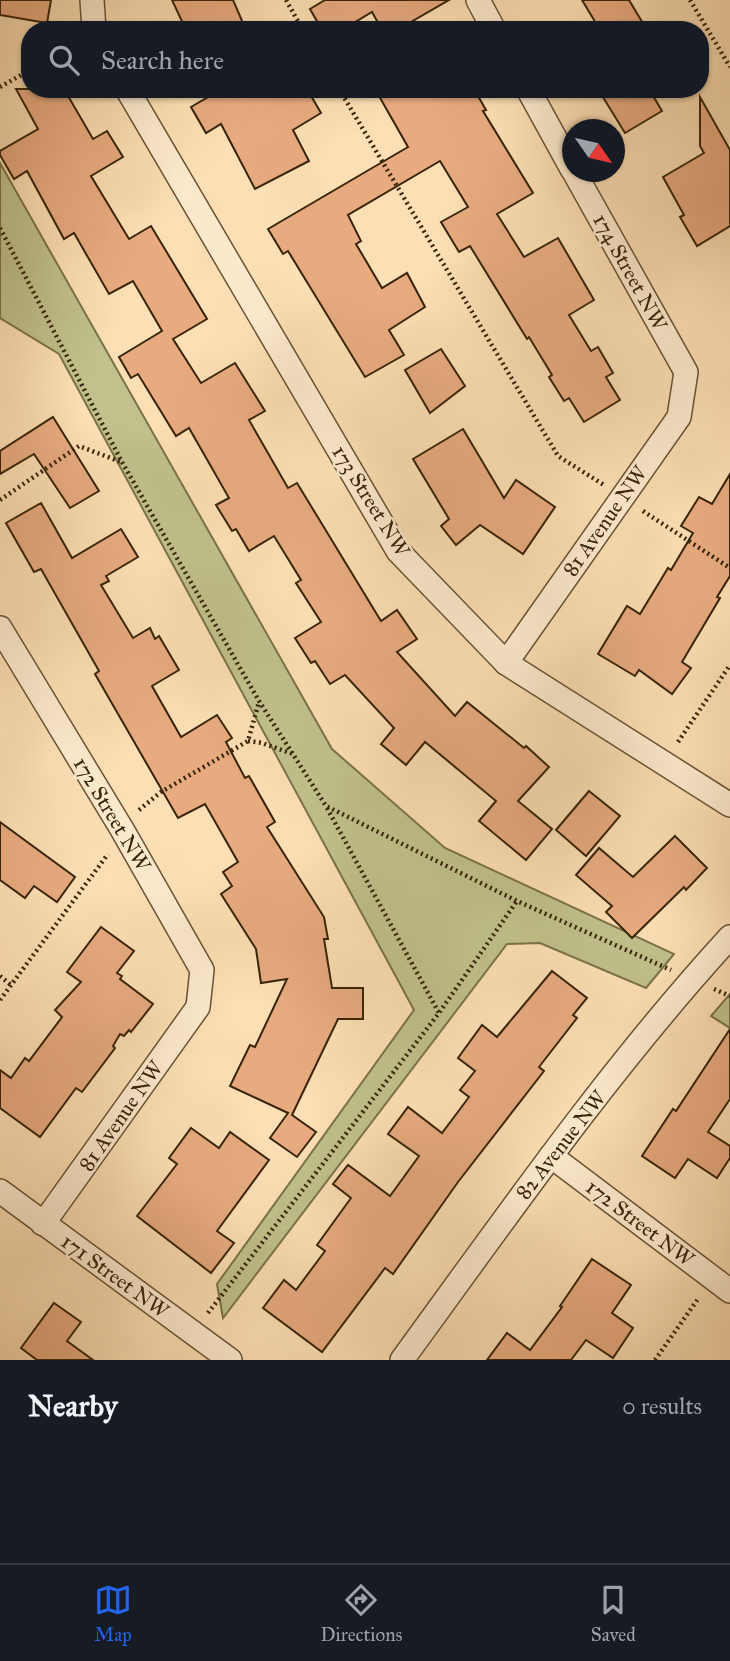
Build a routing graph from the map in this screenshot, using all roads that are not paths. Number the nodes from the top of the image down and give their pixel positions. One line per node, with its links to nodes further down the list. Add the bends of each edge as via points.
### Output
1 (92, 0): 3 (street)
2 (478, 0): 4 (street)
3 (93, 21)
4 (489, 21)
5 (132, 98): 11 (street, 173 Street NW, via 398,551)
6 (533, 98): 7 (street, 174 Street NW)
7 (562, 150)
8 (580, 182): 9 (street, 174 Street NW)
9 (686, 372): 11 (street, 81 Avenue NW, via 679,417)
10 (0, 628): 14 (street, 172 Street NW, via 202,970)
11 (506, 663): 12 (street, 173 Street NW)
12 (730, 805)
13 (730, 937): 15 (street, 82 Avenue NW, via 691,979)
14 (198, 1007): 17 (street, 81 Avenue NW)
15 (551, 1156): 18 (street, 172 Street NW); 20 (street, 82 Avenue NW)
16 (0, 1191): 17 (street, 171 Street NW)
17 (43, 1224): 19 (street, 171 Street NW)
18 (721, 1284)
19 (230, 1360)
20 (402, 1360)

